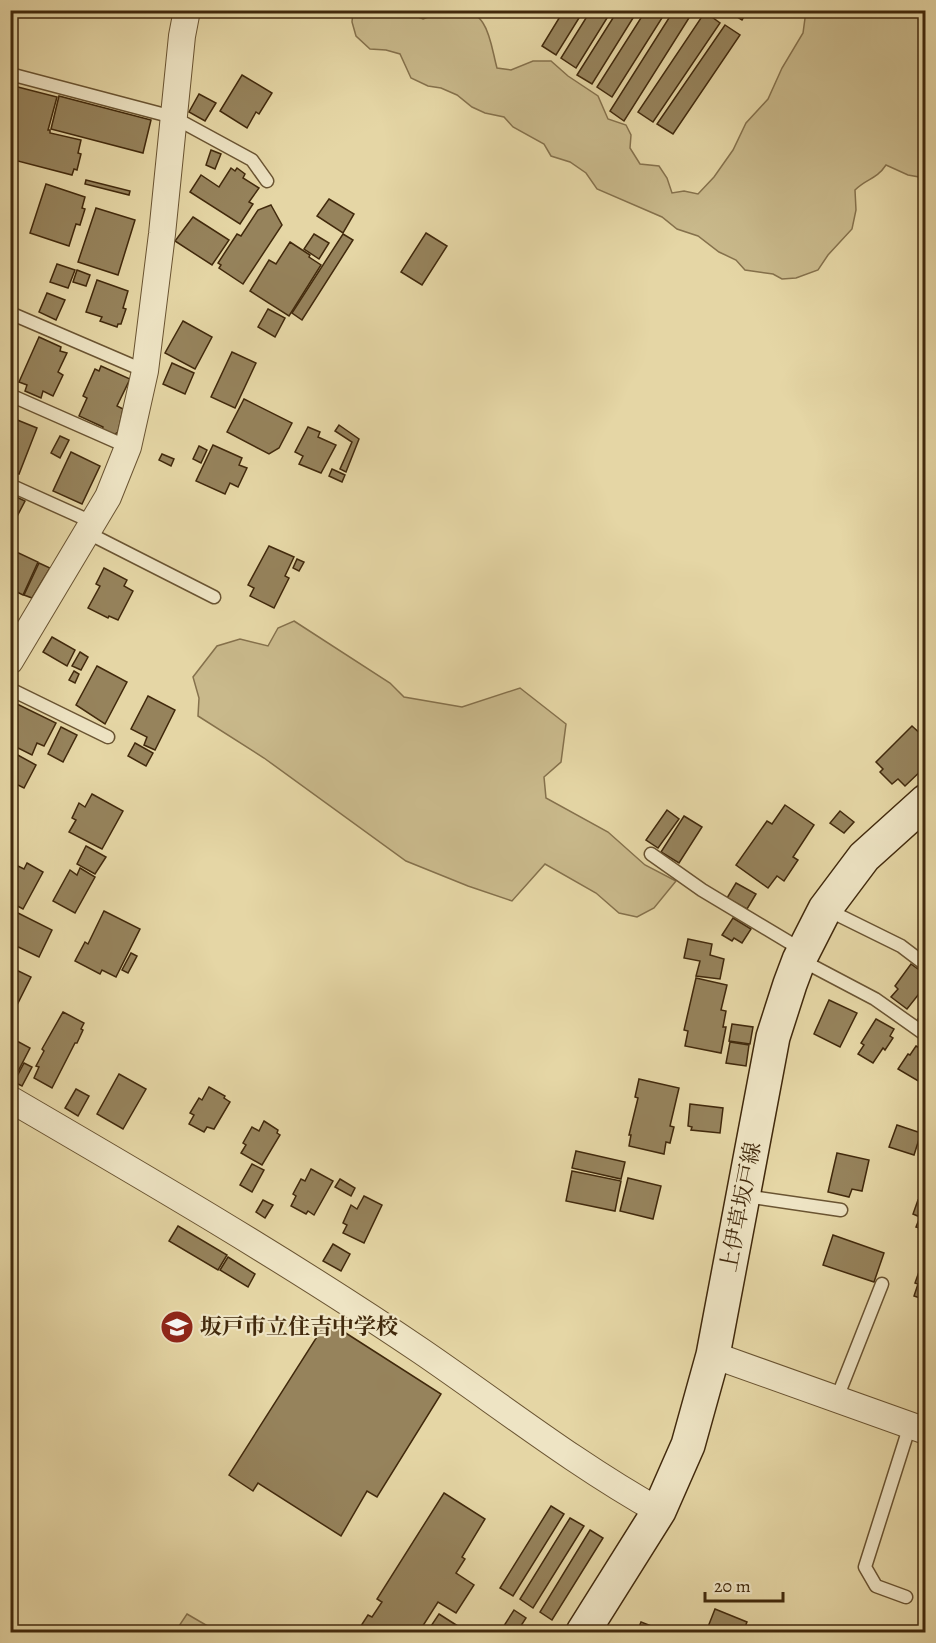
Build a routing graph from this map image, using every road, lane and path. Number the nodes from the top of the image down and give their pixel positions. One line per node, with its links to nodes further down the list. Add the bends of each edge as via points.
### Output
1 (187, 10): 3 (street)
2 (10, 74): 3 (lane)
3 (173, 117): 4 (lane, via 252,160); 6 (street)
4 (267, 182)
5 (10, 313): 6 (lane)
6 (145, 371): 8 (street)
7 (10, 394): 8 (lane)
8 (128, 447): 10 (street, via 108,497)
9 (10, 485): 10 (lane)
10 (89, 527): 11 (lane); 12 (street)
11 (214, 597)
12 (10, 661)
13 (10, 689): 14 (lane)
14 (108, 737)
15 (926, 801): 17 (main road, 上伊草坂戸線, via 864,857)
16 (651, 854): 18 (lane)
17 (825, 909): 18 (main road, 上伊草坂戸線); 19 (lane, via 901,946)
18 (801, 955): 20 (lane); 22 (main road, 上伊草坂戸線, via 773,1036)
19 (926, 965)
20 (926, 1035)
21 (10, 1099): 28 (street, via 326,1289)
22 (743, 1196): 23 (lane); 25 (main road, 上伊草坂戸線)
23 (841, 1210)
24 (882, 1284): 26 (lane)
25 (713, 1355): 26 (street); 28 (main road, 上伊草坂戸線, via 688,1445)
26 (837, 1398): 27 (street)
27 (918, 1428): 29 (lane, via 865,1567 876,1586)
28 (659, 1511): 30 (main road, 上伊草坂戸線)
29 (906, 1598)
30 (583, 1632)

